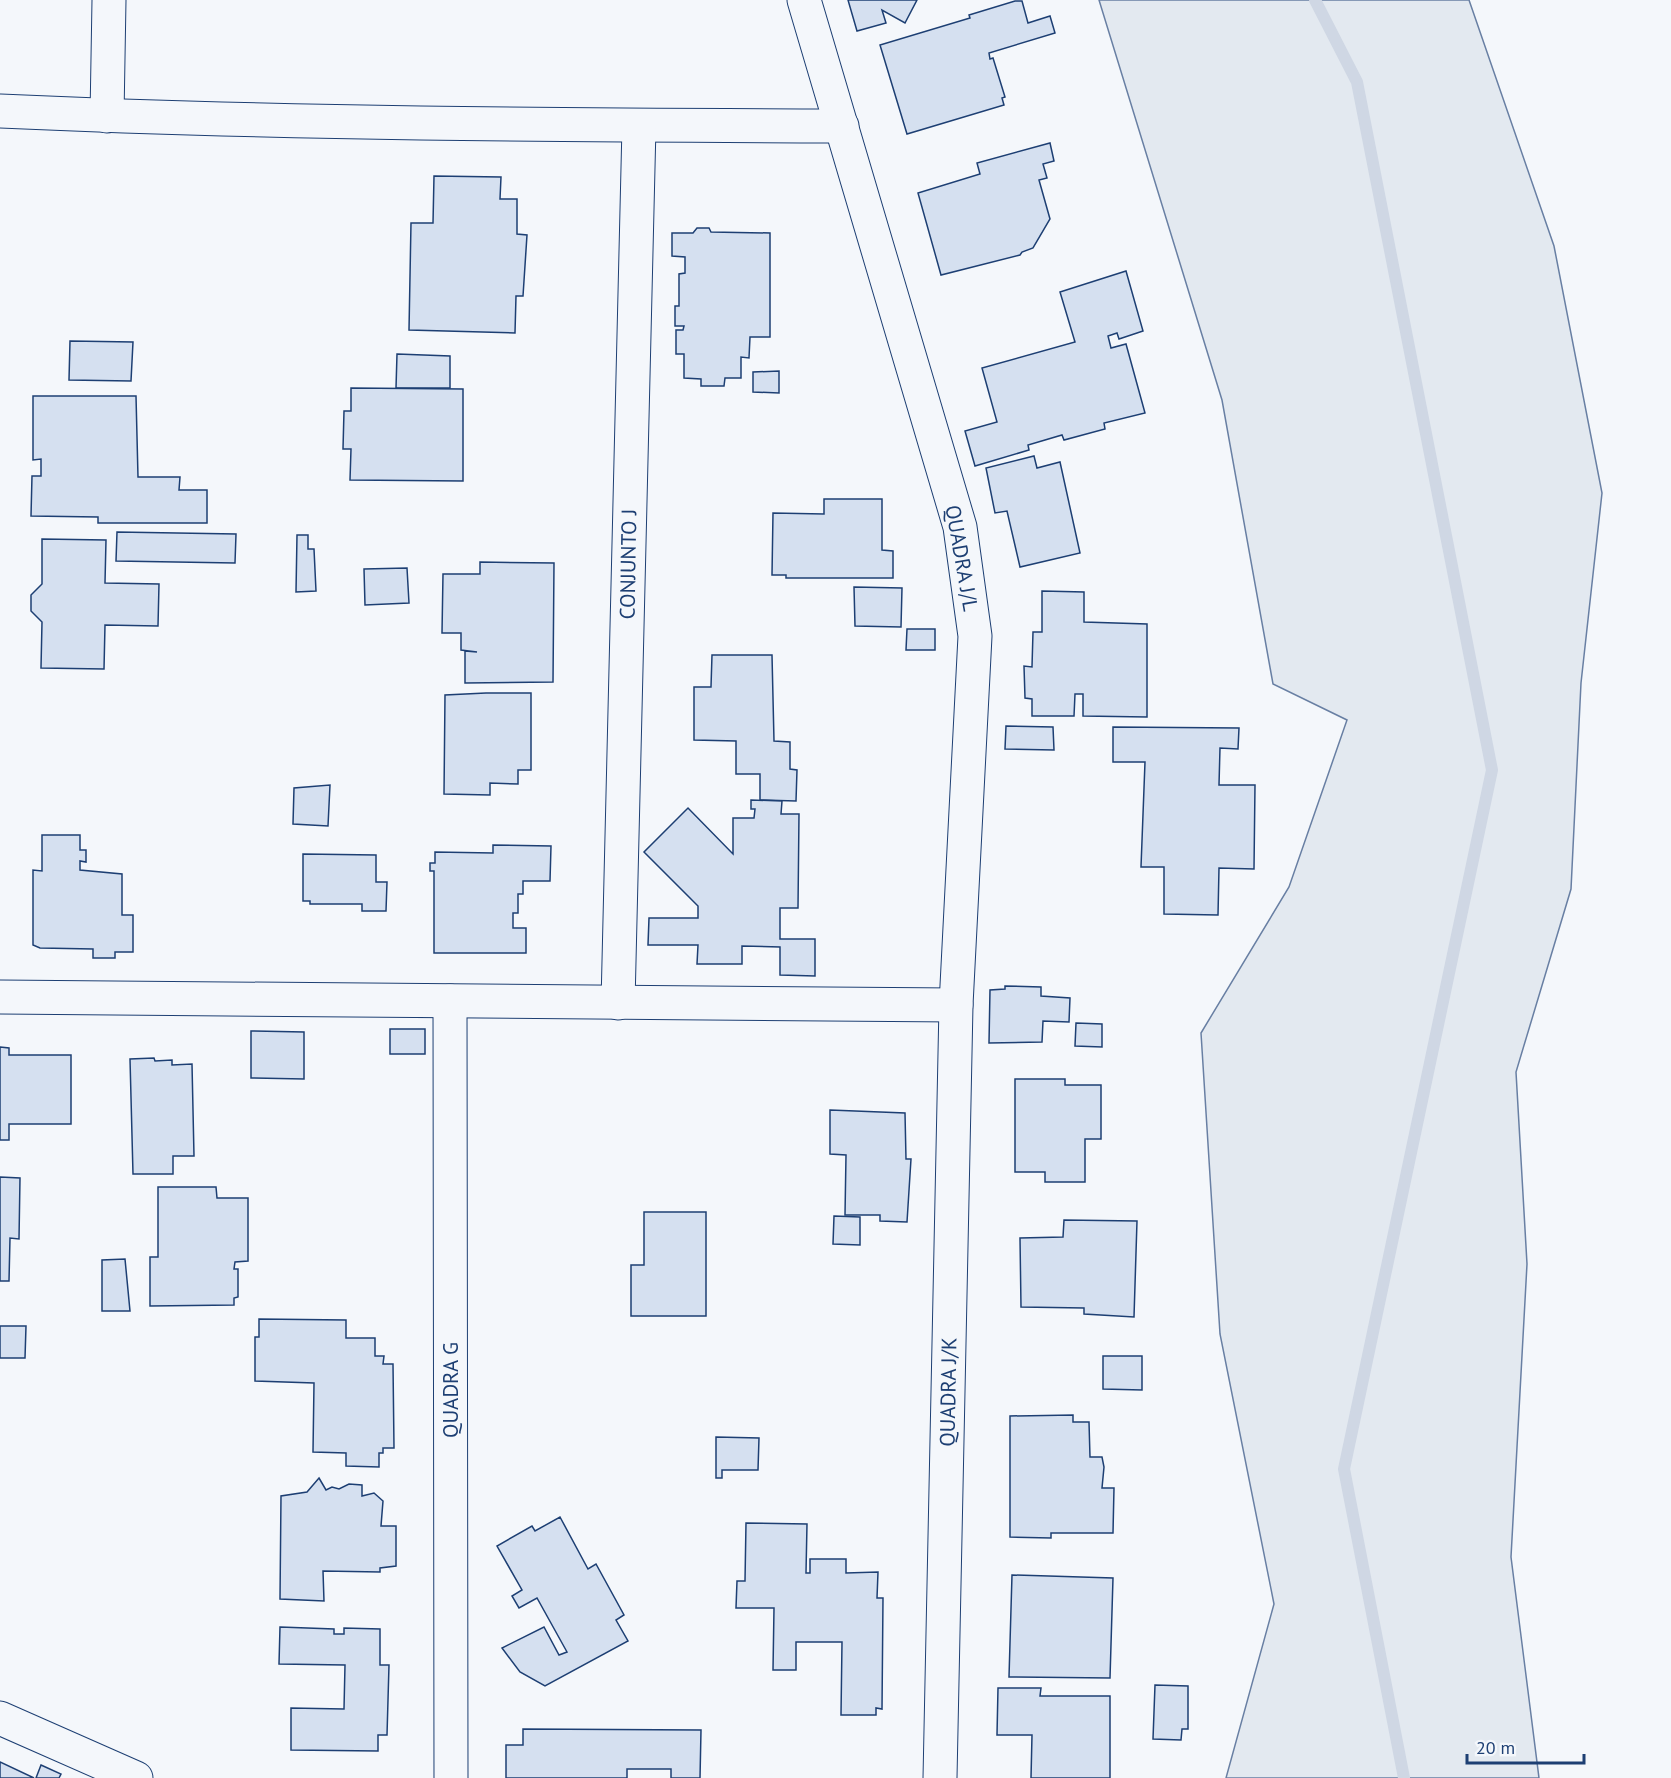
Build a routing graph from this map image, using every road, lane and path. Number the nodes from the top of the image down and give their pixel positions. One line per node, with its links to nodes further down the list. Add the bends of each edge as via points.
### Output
1 (109, 0): 4 (street)
2 (804, 0): 6 (street, QUADRA J/L)
3 (0, 111): 4 (street)
4 (107, 116): 5 (street)
5 (639, 126): 6 (street); 9 (street, CONJUNTO J)
6 (842, 126): 10 (street, QUADRA J/L, via 960,527 975,636)
7 (0, 997): 8 (street)
8 (450, 1001): 9 (street); 13 (street, QUADRA G)
9 (618, 1003): 10 (street)
10 (956, 1005): 14 (street, QUADRA J/K)
11 (0, 1718): 12 (street)
12 (136, 1778)
13 (451, 1778)
14 (940, 1778)

